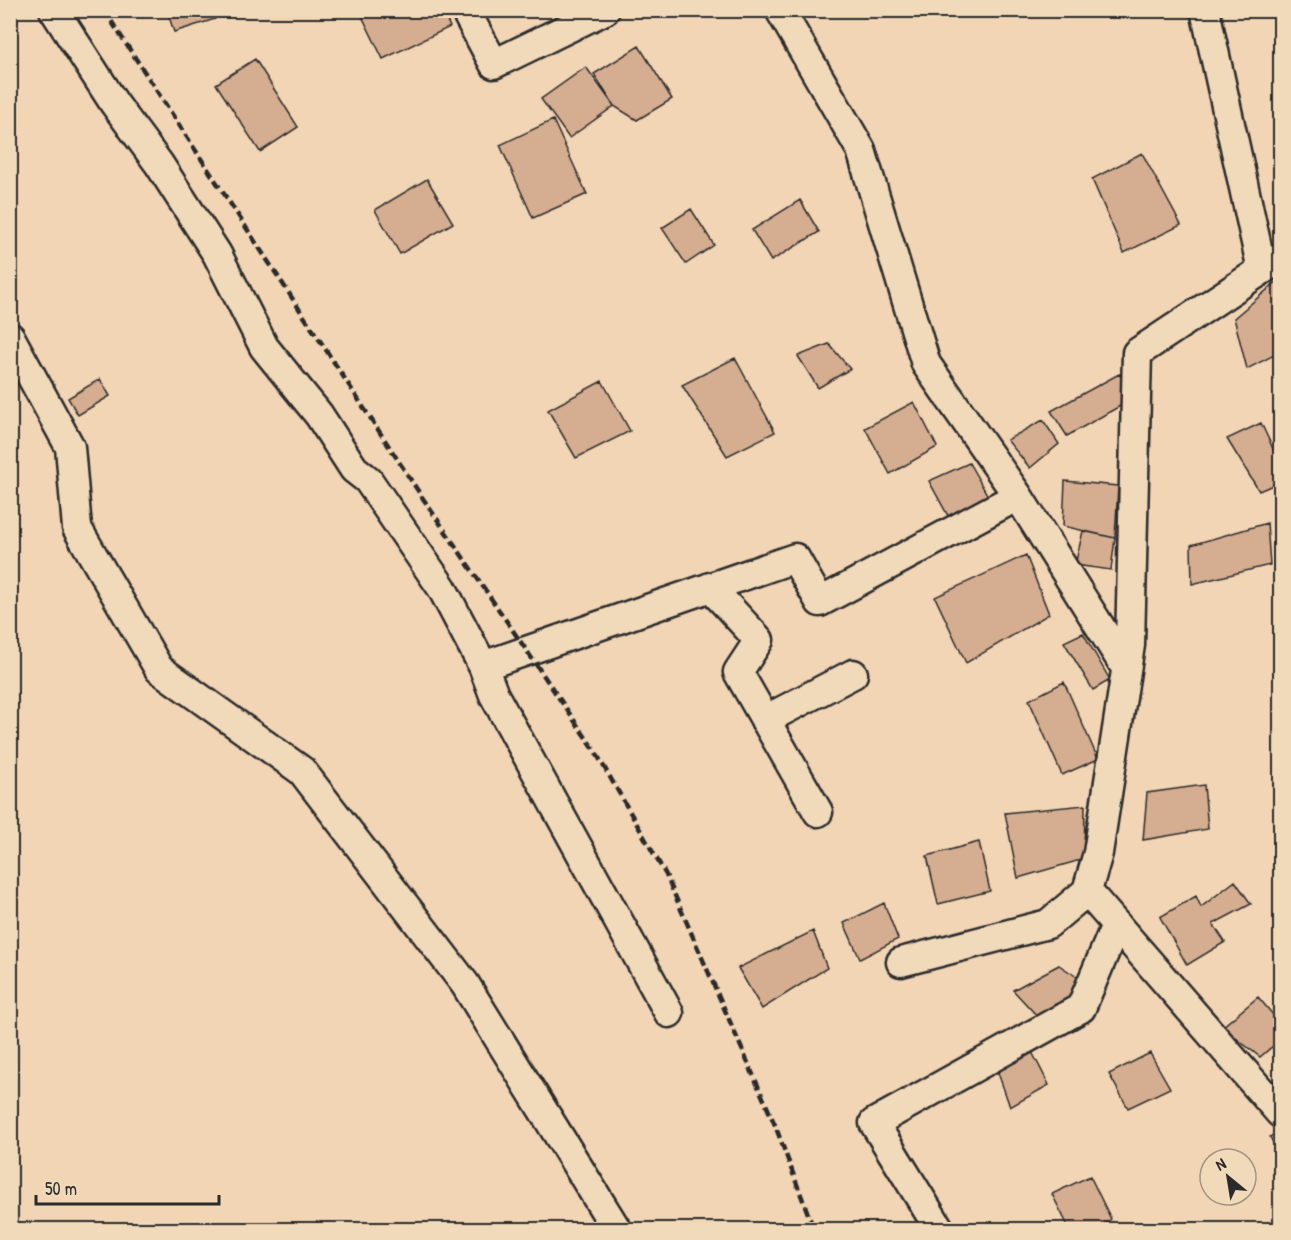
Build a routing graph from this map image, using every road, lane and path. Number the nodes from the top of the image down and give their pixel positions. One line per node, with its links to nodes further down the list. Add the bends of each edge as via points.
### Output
1 (54, 10): 10 (street, via 217,254 264,347 319,415 354,469 368,480 442,588)
2 (465, 10): 3 (street, via 495,64)
3 (605, 10)
4 (780, 10): 8 (street, via 861,150 926,364)
5 (1205, 10): 6 (street)
6 (1271, 264): 11 (street, via 1137,353 1130,645)
7 (10, 336): 20 (street, via 70,447 77,528 159,669 302,771 465,984)
8 (1018, 496): 9 (street, via 820,602 795,558); 11 (street)
9 (710, 587): 10 (street); 13 (street, via 759,640 738,672)
10 (483, 666): 18 (street, via 494,695)
11 (1126, 668): 15 (street, via 1098,853)
12 (853, 674): 13 (street)
13 (765, 720): 14 (street)
14 (818, 812)
15 (1087, 891): 16 (street); 17 (street, via 1048,924)
16 (1116, 925): 19 (street); 21 (street, via 1081,1008 874,1123)
17 (901, 962)
18 (669, 1013)
19 (1281, 1113)
20 (617, 1230)
21 (940, 1230)

